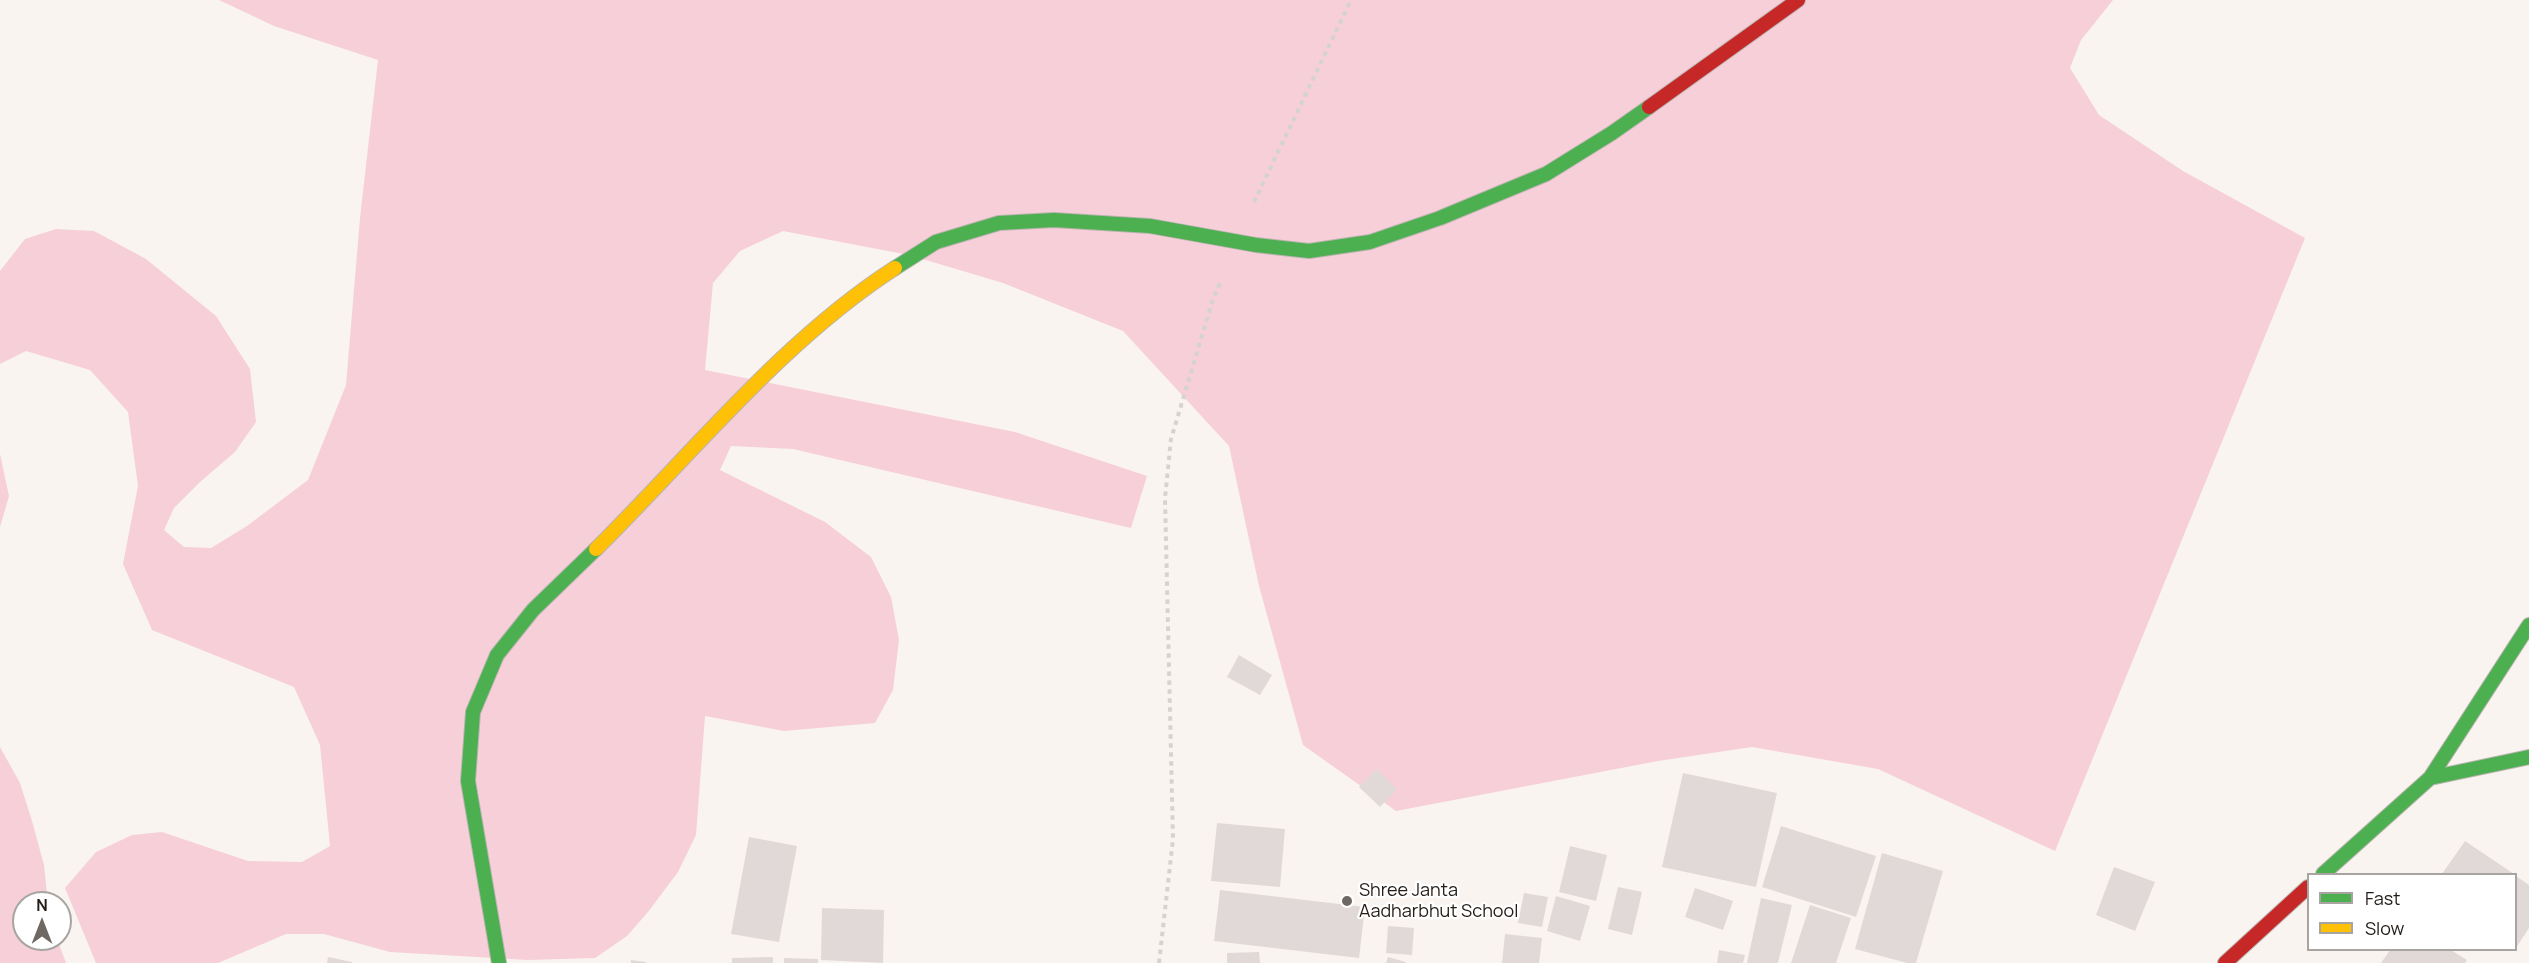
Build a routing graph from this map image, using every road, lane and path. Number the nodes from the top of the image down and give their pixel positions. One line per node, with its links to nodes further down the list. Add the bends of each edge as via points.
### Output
1 (1351, 0): 3 (path)
2 (1798, 0): 10 (street, via 1612,133 1546,174 1370,242 1309,251 1140,225 1054,220 999,223 936,243 858,292 764,377 533,610 497,656 473,712 468,781)
3 (1249, 213)
4 (1222, 277): 11 (path, via 1171,439 1166,488 1173,839)
5 (2529, 625): 7 (street)
6 (2529, 757): 7 (street)
7 (2430, 778): 8 (street)
8 (2324, 873)
9 (2307, 888): 12 (street)
10 (499, 963)
11 (1159, 963)
12 (2225, 963)

